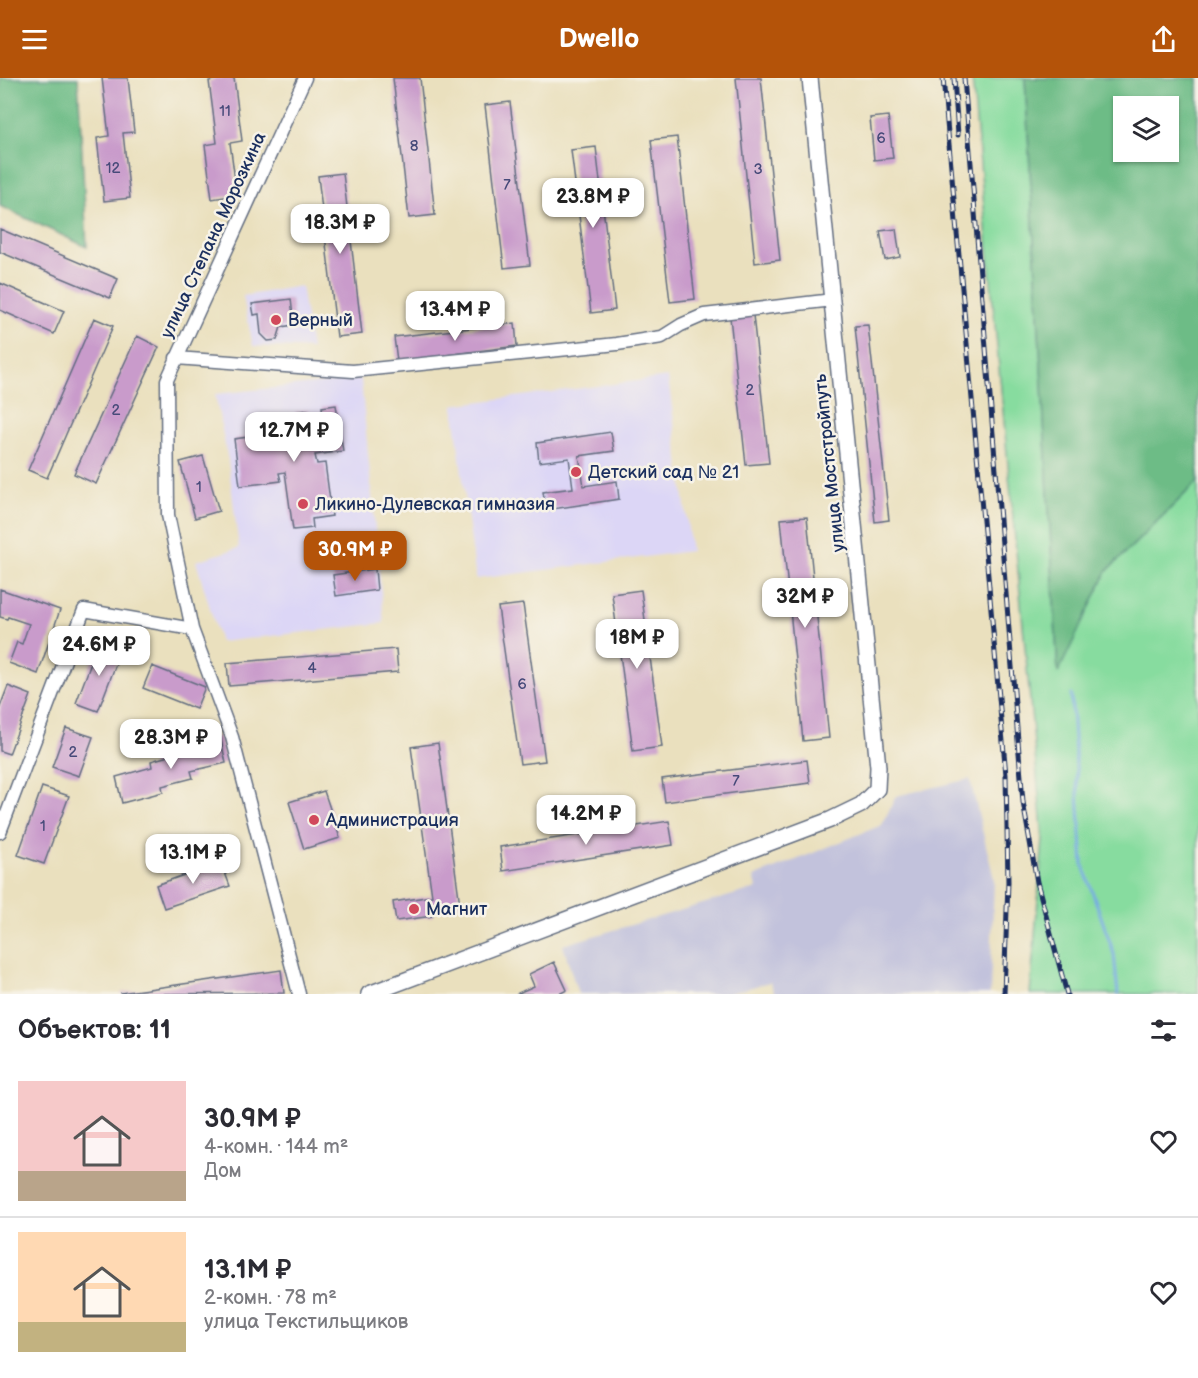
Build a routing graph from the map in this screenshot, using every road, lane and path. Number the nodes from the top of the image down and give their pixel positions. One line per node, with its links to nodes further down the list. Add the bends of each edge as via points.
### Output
1 (305, 78): 4 (street, улица Степана Морозкина)
2 (810, 78): 3 (street, улица Мостстройпуть)
3 (833, 300): 4 (street, улица Степана Морозкина, via 704,315 662,337 617,344 353,371); 8 (street, улица Мостстройпуть, via 877,789 861,805 830,820)
4 (176, 358): 5 (street, via 167,380 168,515)
5 (192, 628): 6 (street, via 84,610); 7 (street, via 232,737)
6 (0, 832)
7 (299, 994)
8 (369, 994)

